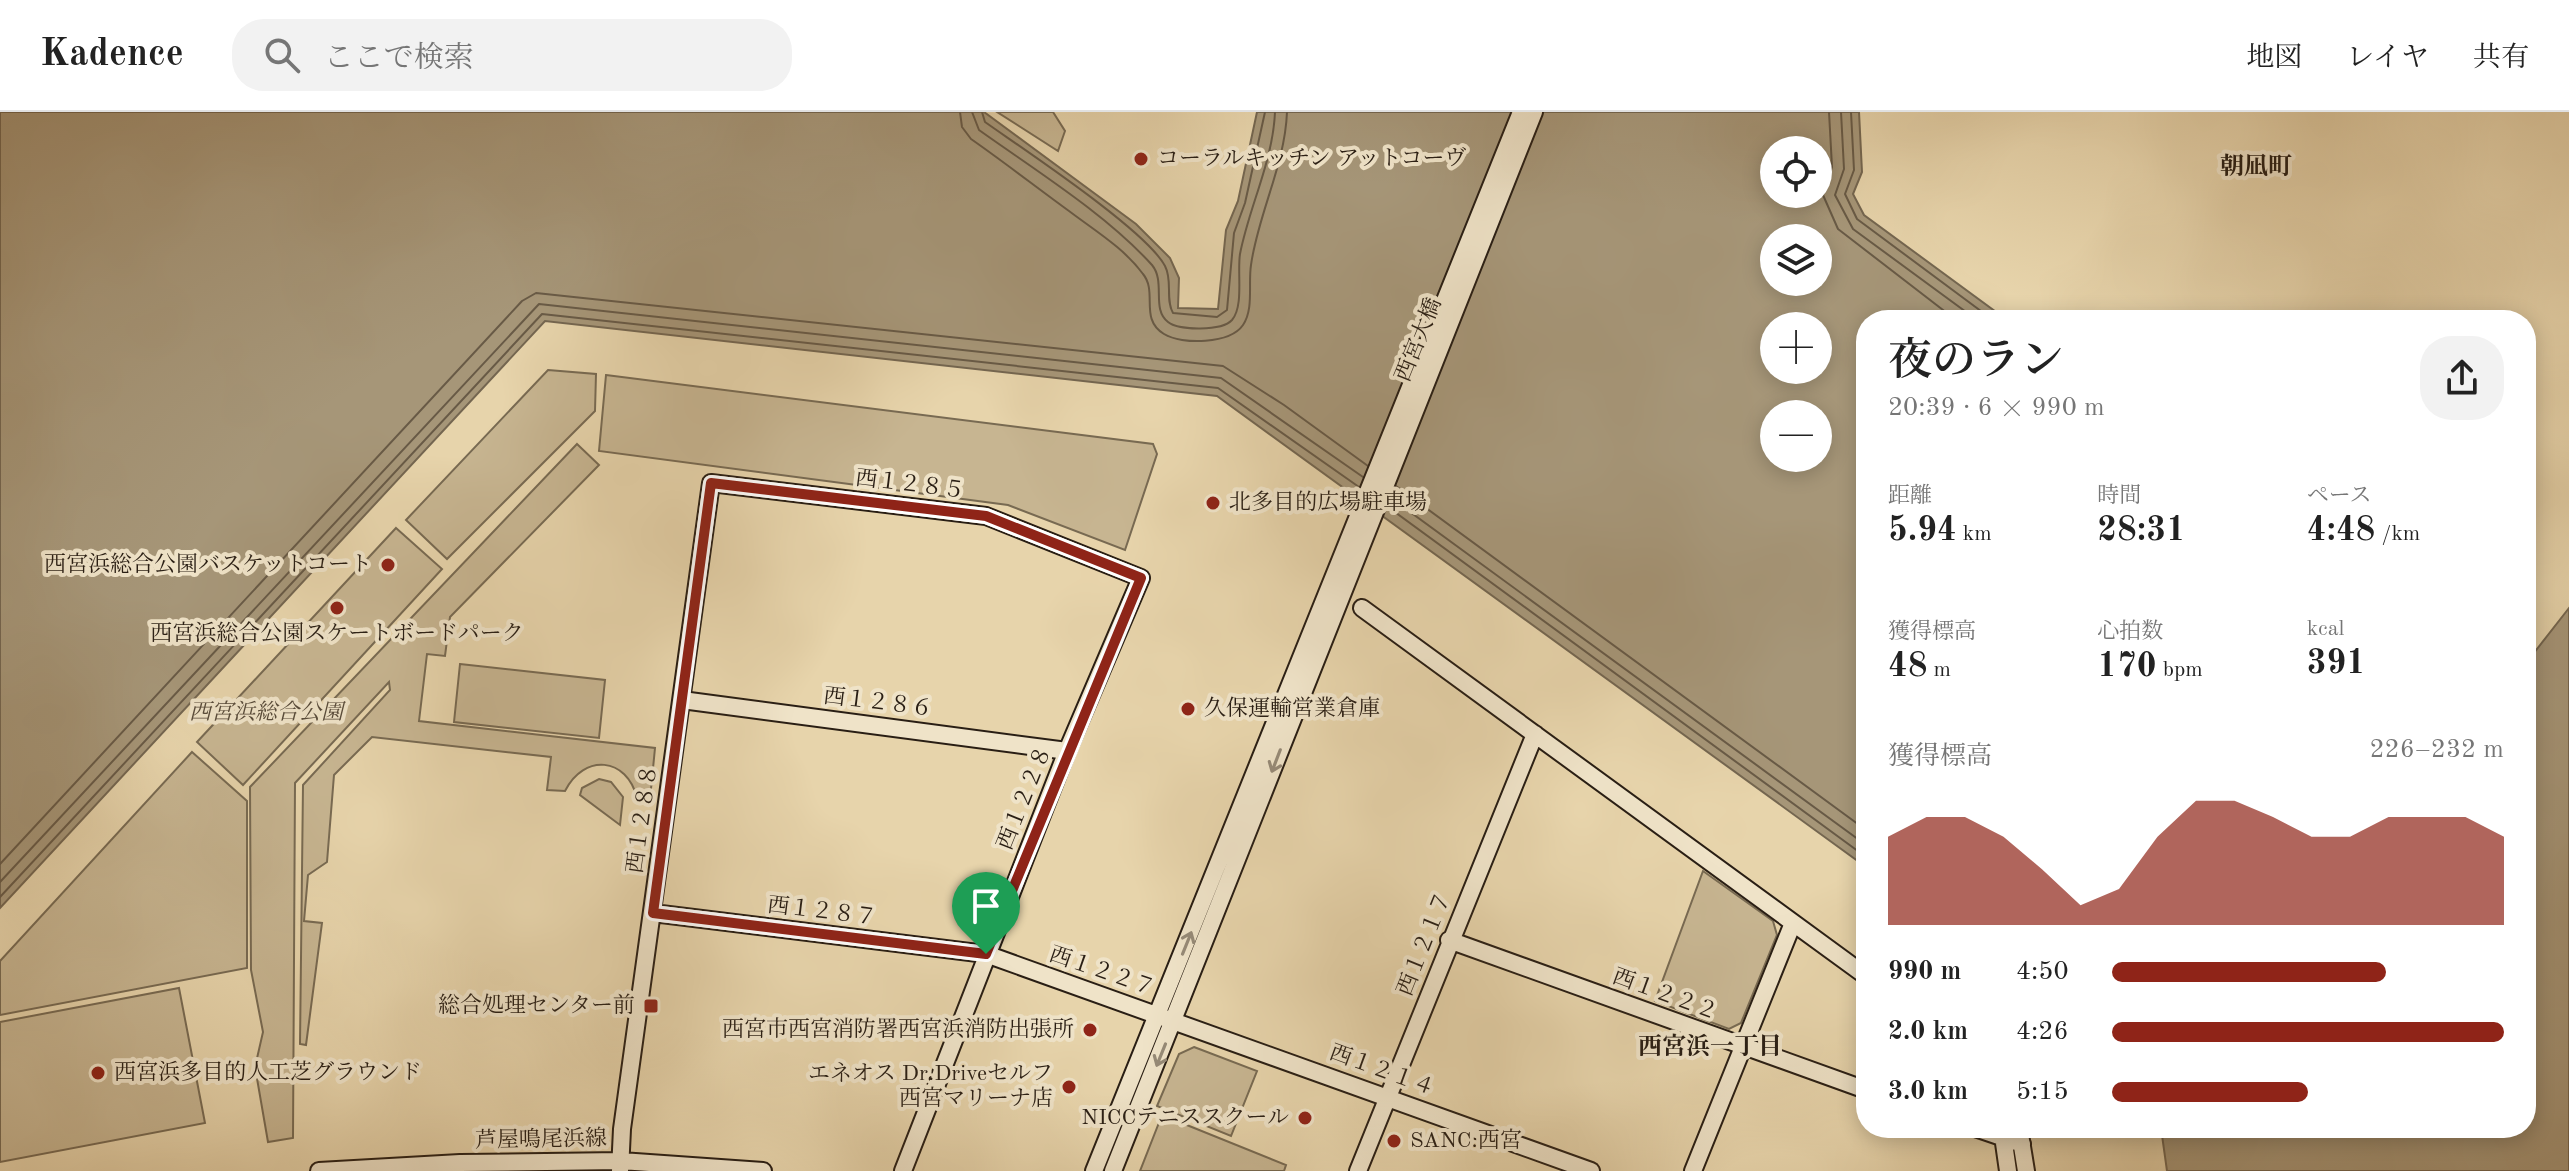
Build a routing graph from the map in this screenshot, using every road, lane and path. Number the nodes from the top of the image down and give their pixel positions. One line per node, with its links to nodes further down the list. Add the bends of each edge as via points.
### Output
1 (1521, 112): 5 (street, 西宮大橋)
2 (1534, 112): 5 (street, 西宮大橋)
3 (711, 483): 4 (street, 西１２８５, via 986,516); 7 (street, 西１２８８)
4 (1141, 578): 9 (street, 西１２２８)
5 (1339, 582): 15 (street, one-way to 5); 16 (street, one-way to 16)
6 (1362, 608): 8 (street)
7 (682, 700): 9 (street, 西１２８６); 10 (street, 西１２８８)
8 (1535, 734): 11 (street); 12 (street, 西１２１７)
9 (1067, 751): 13 (street, 西１２２８)
10 (653, 913): 13 (street, 西１２８７); 22 (street, 西１２８８)
11 (1793, 923): 14 (street); 17 (street)
12 (1449, 940): 17 (street, 西１２２２); 19 (street, 西１２１７)
13 (986, 954): 15 (street, 西１２２７); 25 (street, 西１２２８)
14 (1856, 969)
15 (1158, 1015): 16 (street, 西１２１４); 26 (street)
16 (1175, 1021): 19 (street, 西１２１４); 27 (street, one-way to 27)
17 (1742, 1047): 18 (street, 西１２２２); 30 (street)
18 (1856, 1087)
19 (1388, 1097): 28 (street, 西１２１７); 29 (street, 西１２１４)
20 (2004, 1138): 31 (street)
21 (2021, 1138): 32 (street)
22 (620, 1166): 23 (street, 芦屋鳴尾浜線, via 460,1163); 24 (street, 芦屋鳴尾浜線)
23 (319, 1171)
24 (763, 1171)
25 (903, 1171)
26 (1094, 1171)
27 (1113, 1171)
28 (1358, 1171)
29 (1591, 1171)
30 (1693, 1171)
31 (2008, 1171)
32 (2026, 1171)

